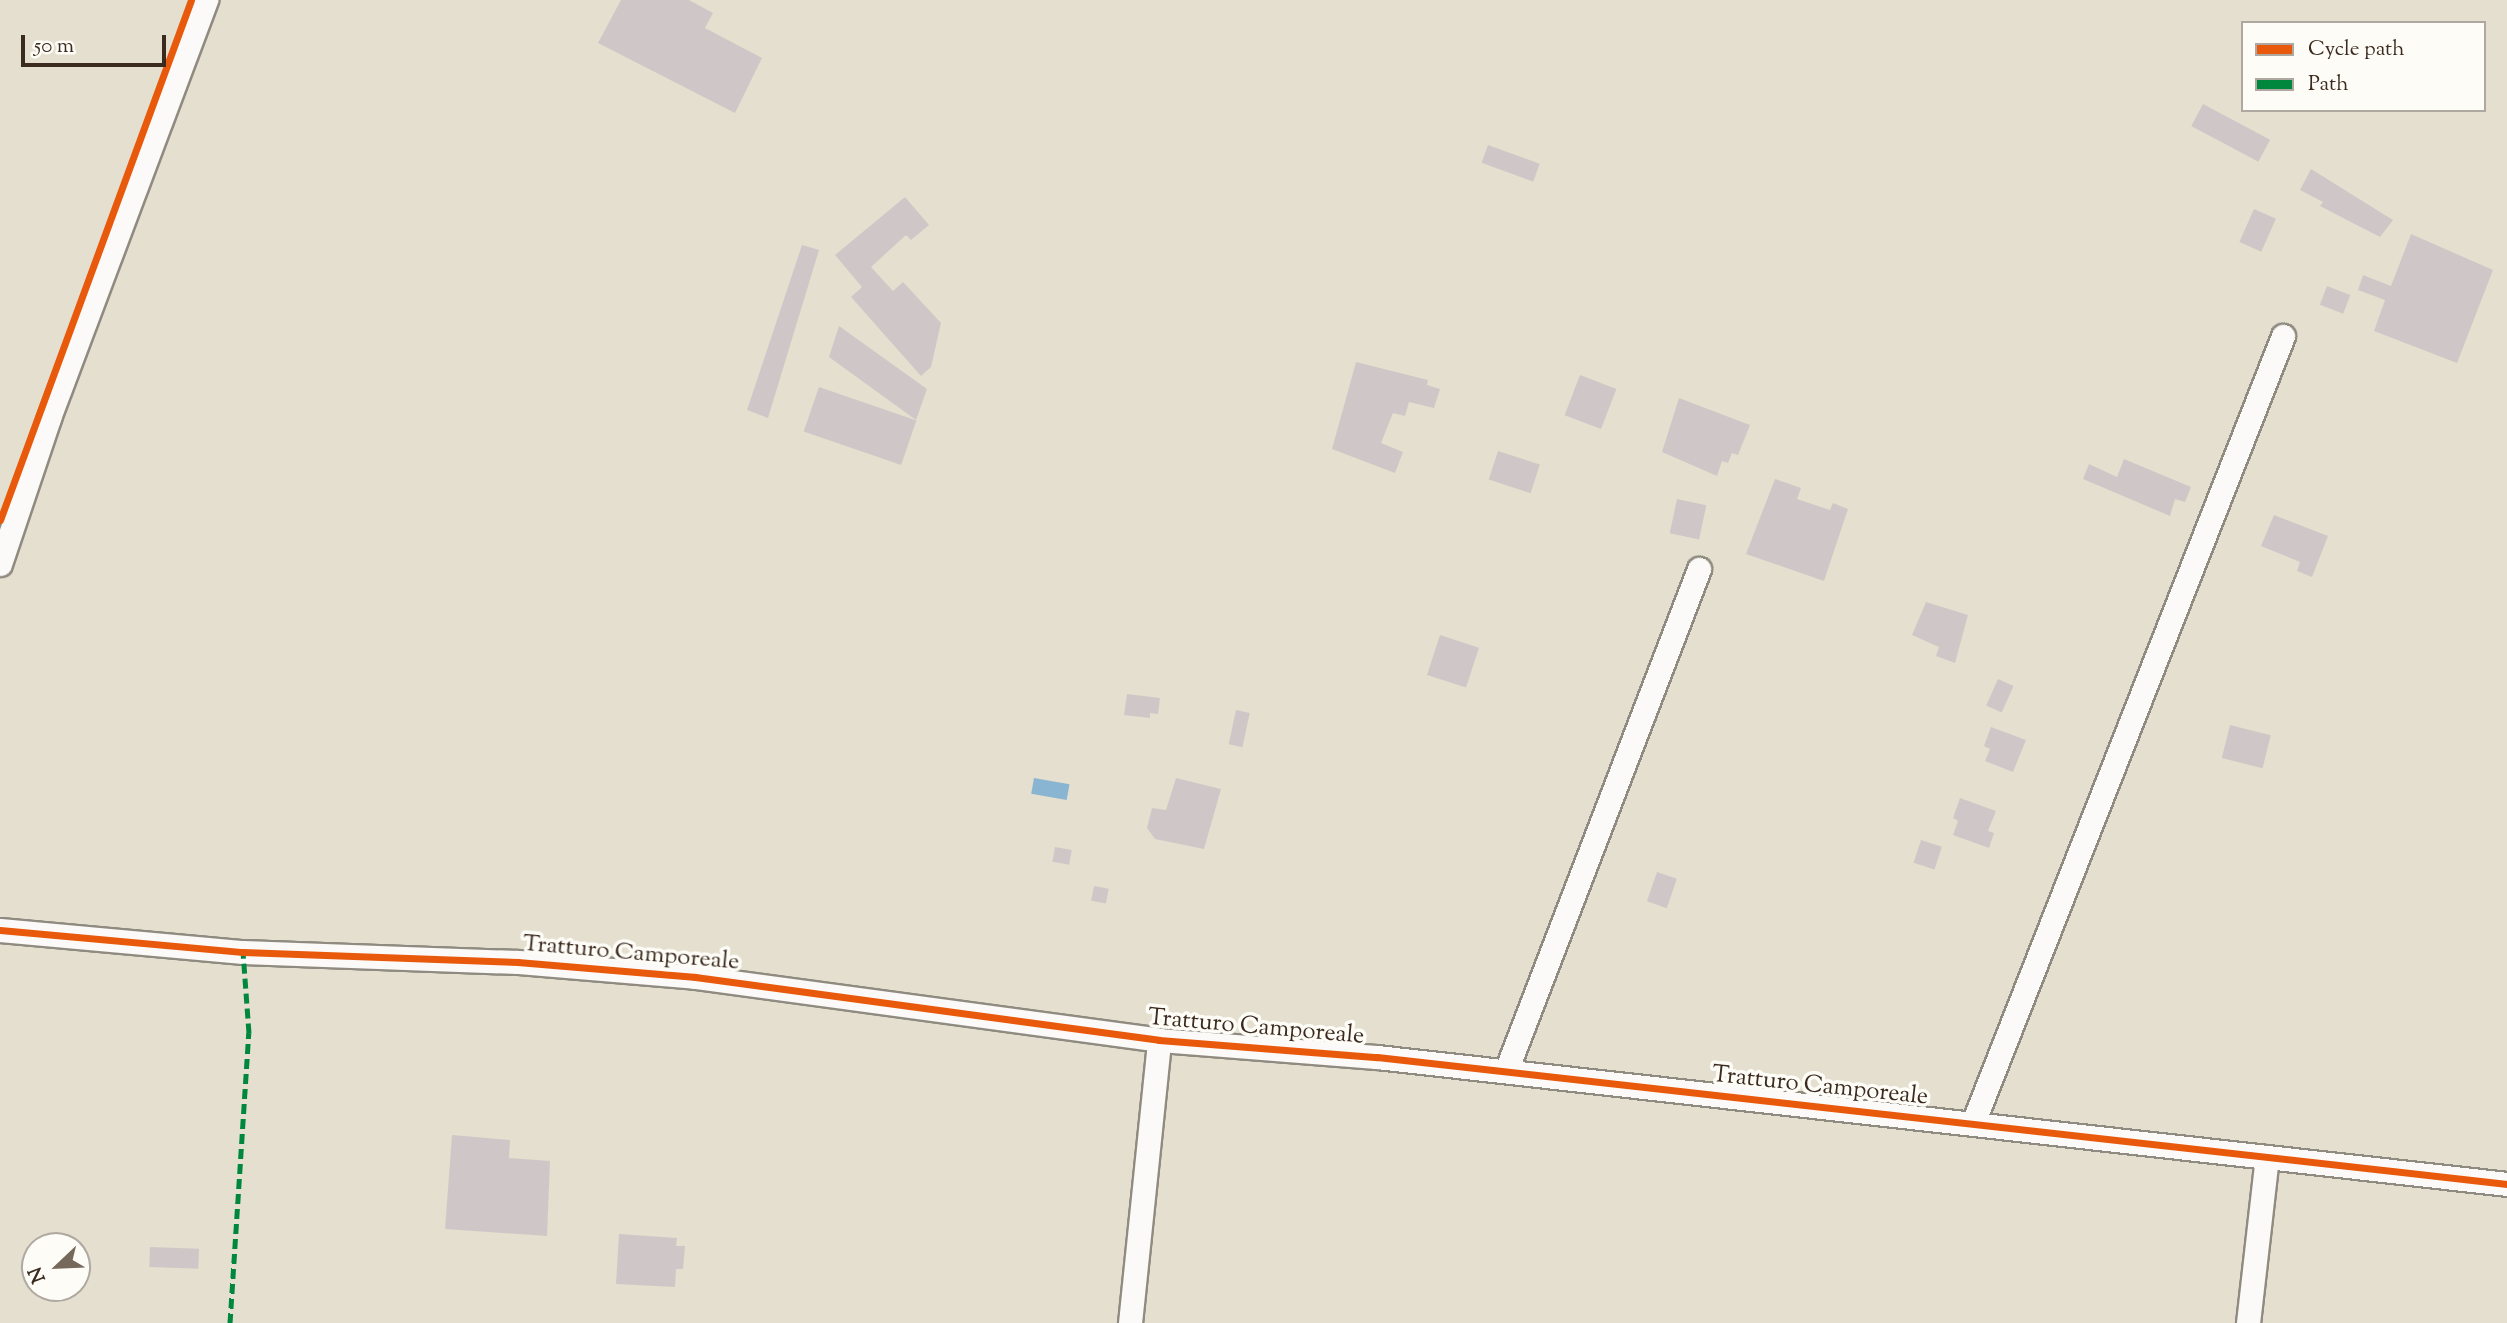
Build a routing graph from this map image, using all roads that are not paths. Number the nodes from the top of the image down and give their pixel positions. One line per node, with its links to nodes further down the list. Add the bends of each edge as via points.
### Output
1 (206, 0): 3 (street, via 59,392)
2 (2283, 336): 8 (street)
3 (0, 564)
4 (1699, 569): 7 (street)
5 (0, 930): 6 (street, Tratturo Camporeale, via 243,952 518,962 695,976)
6 (1159, 1040): 7 (street, Tratturo Camporeale); 11 (street)
7 (1506, 1071): 8 (street, Tratturo Camporeale)
8 (1973, 1124): 9 (street, Tratturo Camporeale)
9 (2267, 1157): 10 (street, Tratturo Camporeale); 12 (street)
10 (2507, 1184)
11 (1130, 1323)
12 (2248, 1323)

